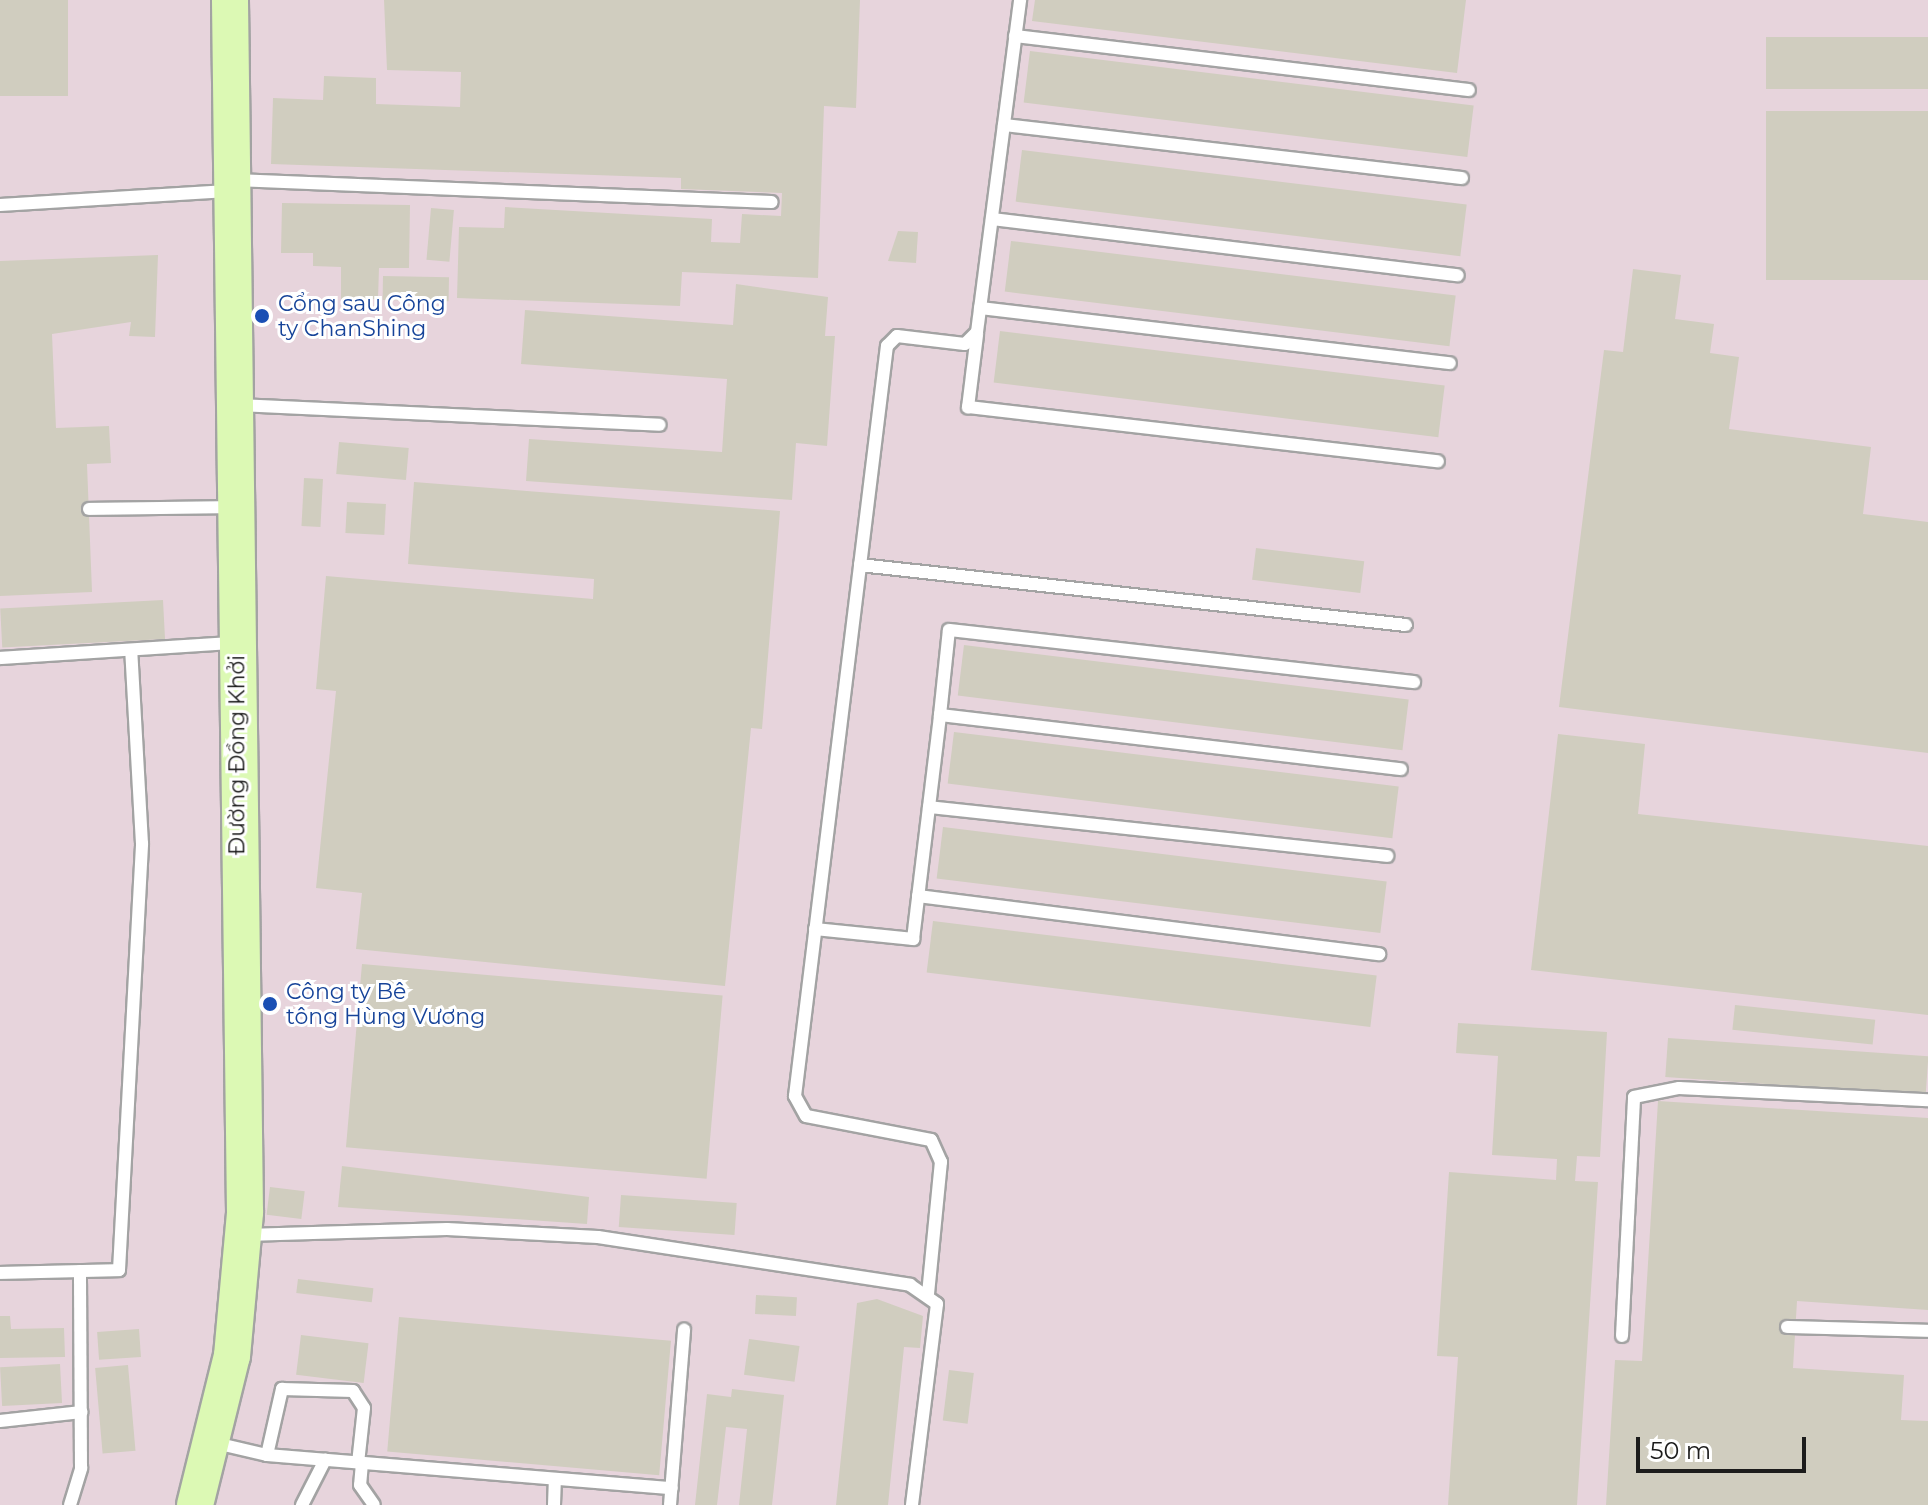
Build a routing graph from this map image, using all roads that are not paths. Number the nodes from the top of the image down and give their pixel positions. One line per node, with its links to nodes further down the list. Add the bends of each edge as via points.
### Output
1 (230, 0): 7 (main road, Đường Đồng Khởi)
2 (1020, 0): 3 (lane)
3 (1015, 36): 4 (lane); 5 (lane)
4 (1469, 90)
5 (1004, 125): 6 (lane); 10 (lane)
6 (1462, 178)
7 (232, 186): 8 (lane); 9 (lane); 15 (main road, Đường Đồng Khởi)
8 (772, 202)
9 (0, 205)
10 (992, 219): 11 (lane); 12 (lane)
11 (1458, 275)
12 (980, 308): 13 (lane); 14 (lane)
13 (977, 332): 17 (lane, via 968,407); 20 (lane, via 965,344 897,336 889,341)
14 (1450, 363)
15 (232, 405): 16 (lane); 18 (main road, Đường Đồng Khởi)
16 (660, 425)
17 (1438, 461)
18 (232, 507): 19 (lane); 22 (main road, Đường Đồng Khởi)
19 (89, 509)
20 (860, 565): 21 (lane); 31 (lane)
21 (1406, 625)
22 (236, 643): 23 (lane); 34 (main road, Đường Đồng Khởi)
23 (131, 650): 24 (lane); 35 (lane, via 142,857 119,1270)
24 (0, 658)
25 (1414, 682): 26 (lane, via 949,630)
26 (940, 715): 27 (lane); 28 (lane)
27 (1401, 769)
28 (929, 807): 29 (lane); 30 (lane)
29 (1387, 856)
30 (918, 896): 31 (lane, via 913,939); 32 (lane)
31 (815, 929): 37 (lane, via 797,1108 931,1140 941,1162)
32 (1379, 954)
33 (1928, 1100): 41 (lane, via 1679,1088 1634,1097)
34 (242, 1235): 37 (lane, via 447,1229 598,1237 910,1285); 51 (main road, Đường Đồng Khởi, via 232,1356)
35 (80, 1271): 36 (lane); 42 (lane)
36 (0, 1273)
37 (928, 1294): 56 (lane, via 937,1304 935,1353)
38 (1787, 1327): 40 (lane)
39 (684, 1330): 49 (lane)
40 (1928, 1331)
41 (1622, 1336)
42 (82, 1412): 43 (lane); 50 (lane, via 81,1468)
43 (0, 1421)
44 (224, 1445): 45 (lane)
45 (267, 1455): 46 (lane); 47 (lane, via 282,1389 353,1391 364,1408)
46 (325, 1460): 47 (lane); 52 (lane)
47 (360, 1463): 48 (lane); 53 (lane, via 360,1485)
48 (555, 1481): 49 (lane); 54 (lane)
49 (672, 1488): 55 (lane)
50 (70, 1505)
51 (195, 1505)
52 (302, 1505)
53 (374, 1505)
54 (554, 1505)
55 (670, 1505)
56 (912, 1505)

